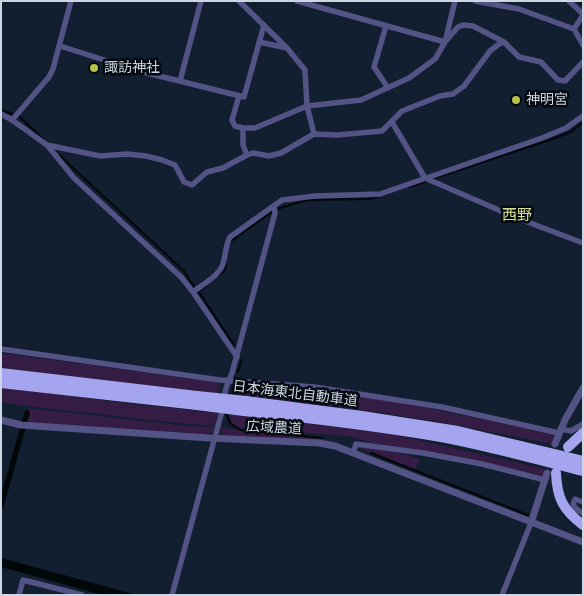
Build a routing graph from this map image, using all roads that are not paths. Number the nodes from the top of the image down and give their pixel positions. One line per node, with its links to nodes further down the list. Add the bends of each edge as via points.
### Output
1 (71, 1): 16 (street)
2 (201, 1): 19 (street)
3 (239, 1): 9 (street)
4 (297, 1): 10 (street)
5 (455, 1): 13 (street)
6 (475, 1): 11 (street, via 519,9)
7 (569, 1): 8 (street)
8 (583, 15): 11 (street)
9 (264, 25): 12 (street); 17 (street)
10 (386, 26): 13 (street); 20 (street, via 374,67)
11 (574, 28): 15 (street)
12 (259, 42): 17 (street); 21 (street, via 244,97)
13 (445, 42): 14 (street, via 463,25 473,26); 20 (street, via 435,59 409,78)
14 (504, 42): 18 (street, via 519,57 541,62 558,80 565,81); 26 (street, via 490,51 464,86 453,94 402,112)
15 (583, 45)
16 (60, 46): 19 (street); 25 (street, via 49,77)
17 (288, 48): 22 (street, via 305,70)
18 (583, 62)
19 (180, 81): 21 (street)
20 (388, 88): 22 (street, via 362,100)
21 (239, 96): 27 (street, via 232,120 235,126)
22 (307, 106): 27 (street, via 255,128); 28 (street)
23 (1, 114): 25 (street)
24 (583, 116): 31 (street, via 566,128 542,138)
25 (12, 120): 29 (street)
26 (392, 122): 28 (street, via 382,131); 31 (street)
27 (243, 128): 30 (street)
28 (314, 134): 30 (street, via 281,153)
29 (47, 145): 30 (street, via 100,156 128,154 162,160 175,165 184,182 192,185 207,172 223,168); 34 (street, via 74,178 181,277)
30 (247, 155)
31 (425, 178): 32 (street, via 380,194 294,198 282,200); 33 (street)
32 (274, 206): 34 (street, via 230,237 220,270); 36 (street, via 275,213)
33 (583, 243)
34 (193, 292): 36 (street)
35 (1, 349): 38 (street)
36 (236, 356): 38 (street)
37 (1, 373): 41 (highway, 日本海東北自動車道)
38 (229, 380): 45 (street, via 314,387 442,407); 47 (street)
39 (1, 383): 41 (highway, 日本海東北自動車道)
40 (583, 388): 45 (street)
41 (197, 401): 42 (highway, 日本海東北自動車道, bridge)
42 (245, 406): 48 (highway, 日本海東北自動車道); 52 (highway, 日本海東北自動車道, via 413,423)
43 (1, 420): 47 (street, 広域農道, via 21,425)
44 (583, 424): 45 (street, via 571,431)
45 (560, 431): 49 (street)
46 (583, 433): 50 (highway)
47 (214, 438): 51 (street, 広域農道, via 319,443); 63 (street)
48 (442, 438): 53 (highway, 日本海東北自動車道); 55 (highway)
49 (555, 444)
50 (568, 447)
51 (353, 453): 54 (street, via 356,444); 58 (street, 広域農道)
52 (583, 460)
53 (583, 471)
54 (549, 475): 58 (street); 59 (highway, via 562,503)
55 (583, 477)
56 (583, 502): 57 (street, via 575,500 573,504)
57 (583, 513)
58 (531, 523): 60 (street, 広域農道); 64 (street)
59 (583, 525)
60 (583, 544)
61 (19, 595): 62 (street, via 23,580)
62 (82, 595)
63 (172, 595)
64 (502, 595)

